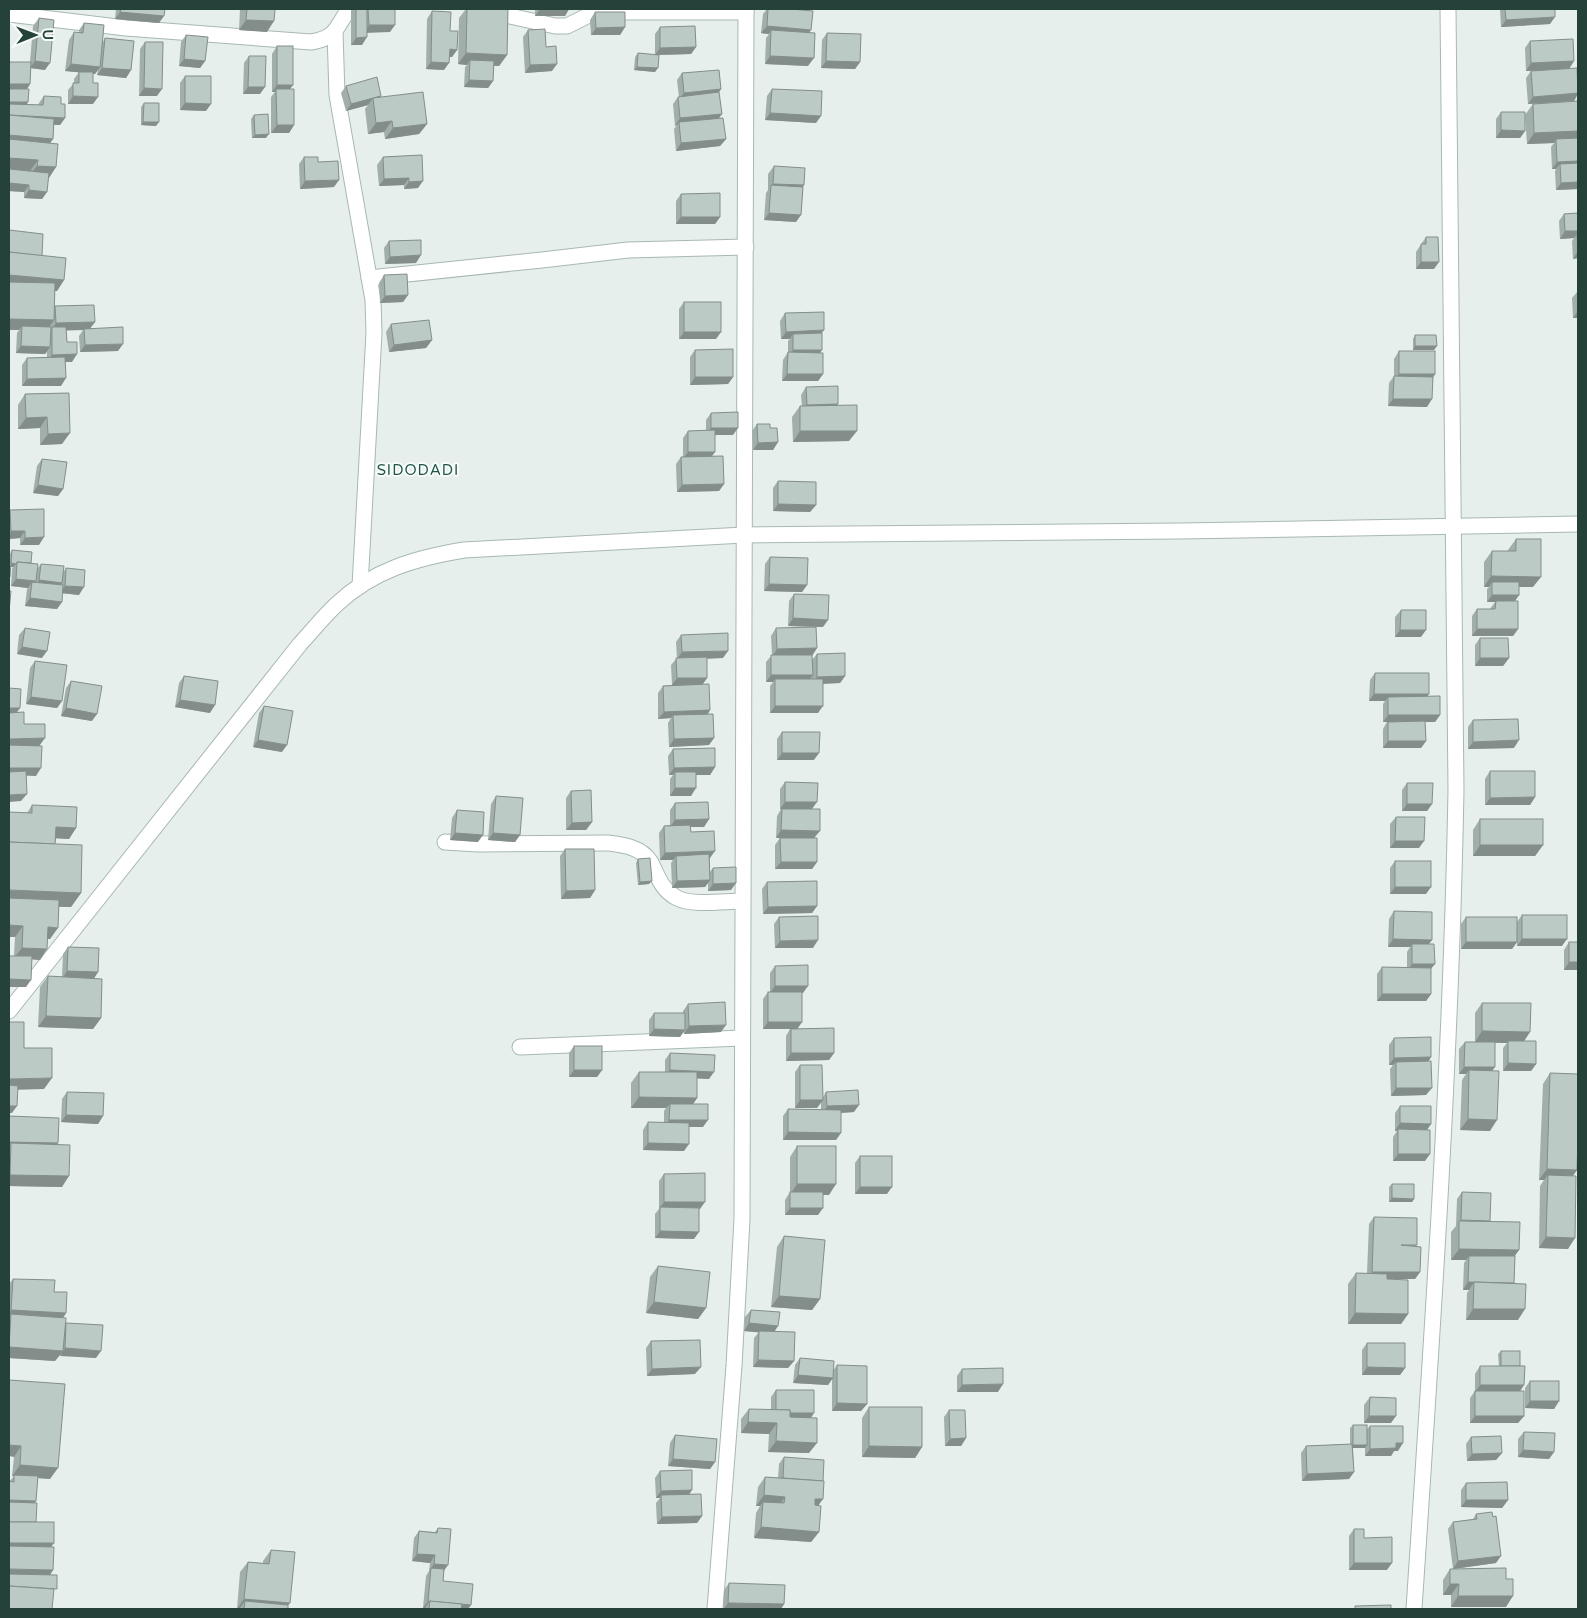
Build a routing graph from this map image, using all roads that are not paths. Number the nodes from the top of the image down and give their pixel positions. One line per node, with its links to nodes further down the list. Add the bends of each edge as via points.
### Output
1 (349, 9): 6 (street)
2 (478, 9): 4 (street, via 555,26 567,26 595,12)
3 (1448, 9): 10 (street)
4 (746, 10): 7 (street)
5 (9, 14): 6 (street, via 126,28 311,42 324,40)
6 (335, 32): 8 (street, via 337,95)
7 (746, 247): 8 (street, via 628,250); 11 (street)
8 (369, 278): 12 (street, via 373,300 374,360)
9 (1578, 524): 10 (street)
10 (1453, 526): 11 (street); 19 (street, via 1454,882 1432,1337)
11 (744, 535): 12 (street, via 464,550 426,557 385,570); 14 (street)
12 (360, 586): 15 (street, via 337,603 300,644)
13 (445, 842): 14 (street, via 608,843 628,846 650,860 664,888 677,898 693,901)
14 (742, 900): 16 (street)
15 (9, 1011)
16 (742, 1038): 17 (street); 18 (street, via 742,1219)
17 (520, 1047)
18 (715, 1609)
19 (1414, 1609)

